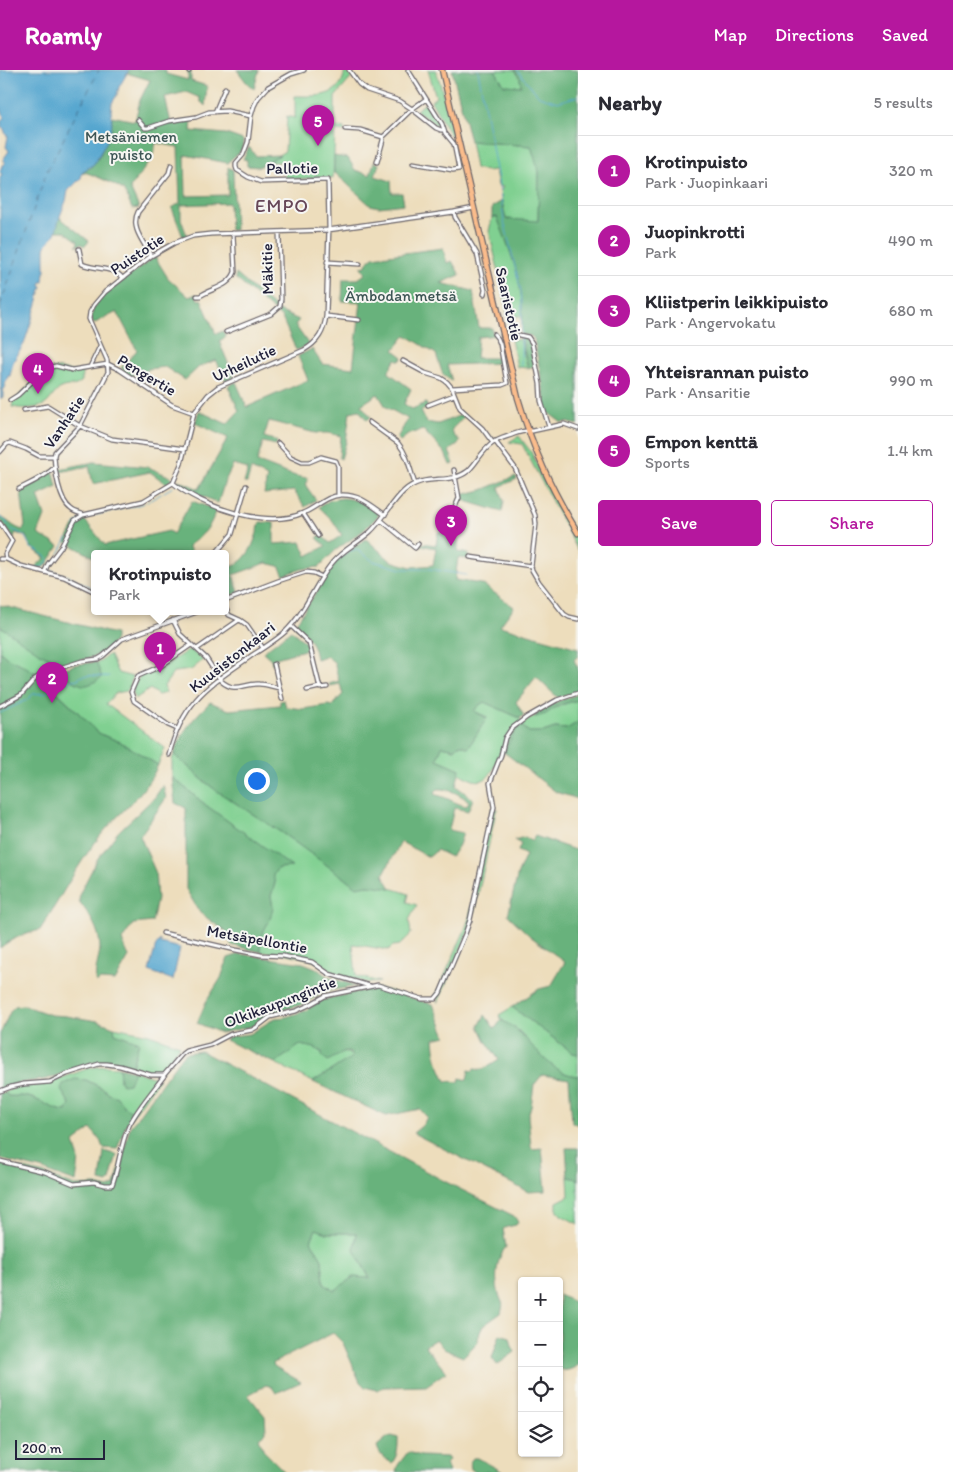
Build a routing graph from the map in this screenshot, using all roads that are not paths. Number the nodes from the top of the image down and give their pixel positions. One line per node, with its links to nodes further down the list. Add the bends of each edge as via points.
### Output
1 (304, 70): 5 (street)
2 (349, 70): 8 (street, via 367,90)
3 (408, 70): 7 (street)
4 (442, 70): 19 (main road, Saaristotie)
5 (298, 71): 10 (street, via 265,90)
6 (225, 88): 9 (street)
7 (426, 99): 8 (street); 13 (street)
8 (412, 109): 13 (street, via 438,130); 14 (street)
9 (215, 112): 10 (street); 11 (street, via 148,128)
10 (251, 116): 18 (street, Pallotie, via 248,142 236,163 242,174 262,182)
11 (138, 120)
12 (345, 130): 14 (street, via 360,130)
13 (444, 130): 16 (street, via 454,144 459,169)
14 (383, 137): 15 (street)
15 (377, 162)
16 (413, 163)
17 (171, 165): 25 (street, via 169,173 135,218 137,230)
18 (328, 180): 21 (street, Urheilutie)
19 (474, 208): 20 (street, Puistotie); 50 (main road, Saaristotie)
20 (454, 212): 21 (street, Puistotie); 29 (street, via 477,254)
21 (328, 230): 22 (street, Puistotie); 26 (street, Urheilutie)
22 (279, 232): 23 (street, Puistotie); 33 (street, Mäkitie, via 280,306 271,314)
23 (234, 233): 25 (street, Puistotie, via 193,236); 30 (street, via 233,276 228,283)
24 (79, 249): 28 (street, via 82,264 114,271)
25 (151, 256): 28 (street, Puistotie)
26 (327, 262): 27 (street); 31 (street, Urheilutie)
27 (360, 264)
28 (122, 278): 36 (street, Puistotie, via 98,298 90,312 89,319)
29 (484, 294)
30 (197, 296)
31 (326, 316): 32 (street); 45 (street, Urheilutie, via 324,329 310,346 218,387)
32 (359, 320)
33 (226, 332)
34 (494, 334): 40 (street, via 500,344 507,383)
35 (519, 336): 48 (street, via 528,337 532,343 541,401)
36 (100, 346): 38 (street, Puistotie); 39 (street)
37 (403, 361): 40 (street, via 444,380)
38 (108, 364): 39 (street, Pengertie); 45 (street, Pengertie, via 172,405); 47 (street, Vanhatie, via 106,376)
39 (90, 367): 42 (street, Pengertie, via 72,370 56,366 47,368)
40 (452, 388): 41 (street)
41 (454, 395): 43 (street); 51 (street, via 466,416)
42 (10, 400)
43 (428, 405)
44 (24, 410): 47 (street, via 48,406)
45 (194, 413): 53 (street, Urheilutie)
46 (369, 422): 60 (street, via 402,447)
47 (80, 426): 53 (street, via 112,438); 55 (street, Vanhatie)
48 (549, 427): 49 (street, via 567,424); 50 (street)
49 (578, 429)
50 (528, 430): 51 (street); 73 (main road, Saaristotie, via 551,485)
51 (494, 442): 58 (street, via 469,470); 80 (street, via 515,468 535,515)
52 (278, 443): 63 (street, via 291,457 302,462 321,457 336,461)
53 (185, 449): 59 (street, Urheilutie)
54 (0, 452): 55 (street, via 10,443 39,456)
55 (54, 456): 56 (street, Vanhatie)
56 (55, 467): 62 (street); 64 (street, Vanhatie, via 63,497)
57 (454, 470): 58 (street)
58 (456, 478): 60 (street, Kuusistonkaari); 67 (street, via 459,498)
59 (174, 483): 65 (street, via 194,498); 68 (street, via 143,501)
60 (416, 484): 69 (street, Kuusistonkaari, via 404,491)
61 (246, 486): 65 (street)
62 (18, 490)
63 (338, 495): 66 (street); 69 (street, via 360,498)
64 (71, 509): 68 (street); 70 (street, Vanhatie)
65 (238, 513): 66 (street, via 263,519); 76 (street, via 232,534)
66 (303, 514): 74 (street)
67 (452, 514)
68 (83, 515): 70 (street)
69 (386, 515): 71 (street, Kuusistonkaari)
70 (74, 520): 81 (street)
71 (381, 520): 75 (street, via 415,548); 82 (street, Kuusistonkaari, via 335,559)
72 (0, 523): 78 (street, via 12,541)
73 (578, 533)
74 (318, 536)
75 (418, 544)
76 (218, 550)
77 (470, 557): 80 (street)
78 (6, 558): 79 (street); 81 (street, via 20,566)
79 (0, 559)
80 (531, 566): 87 (street, via 564,614)
81 (46, 571): 83 (street)
82 (322, 577): 84 (street, via 306,572); 90 (street, Kuusistonkaari)
83 (91, 590)
84 (229, 599)
85 (188, 615): 88 (street)
86 (228, 615): 89 (street)
87 (578, 619)
88 (173, 620): 91 (street); 102 (street, via 122,639 98,659 44,673 21,695)
89 (240, 620): 92 (street); 93 (street)
90 (291, 626): 92 (street, Kuusistonkaari); 96 (street, via 309,643)
91 (191, 645): 93 (street); 103 (street, via 161,666 138,676 131,692 134,701)
92 (263, 648): 95 (street, Kuusistonkaari)
93 (197, 649): 95 (street)
94 (274, 664): 98 (street)
95 (219, 678): 98 (street, via 233,688 257,684); 103 (street, Kuusistonkaari, via 194,701)
96 (320, 687): 97 (street); 99 (street)
97 (327, 687)
98 (279, 688): 101 (street)
99 (307, 690)
100 (578, 693): 106 (street, Olkikaupungintie, via 526,717 505,738 490,783 494,807 470,920 437,997 428,1000 385,986)
101 (282, 699)
102 (0, 706)
103 (177, 729): 104 (street, Kuusistonkaari)
104 (169, 755)
105 (163, 933): 106 (street, Metsäpellontie, via 261,955 312,962 330,974)
106 (371, 986): 107 (street, Olkikaupungintie, via 325,996 296,1011 270,1017 252,1030 231,1034 210,1045 186,1051)
107 (164, 1075): 108 (street, via 99,1064 50,1082 24,1084); 109 (street, Olkikaupungintie, via 129,1125 112,1185 94,1182 74,1184 45,1172)
108 (0, 1091)
109 (0, 1161)

